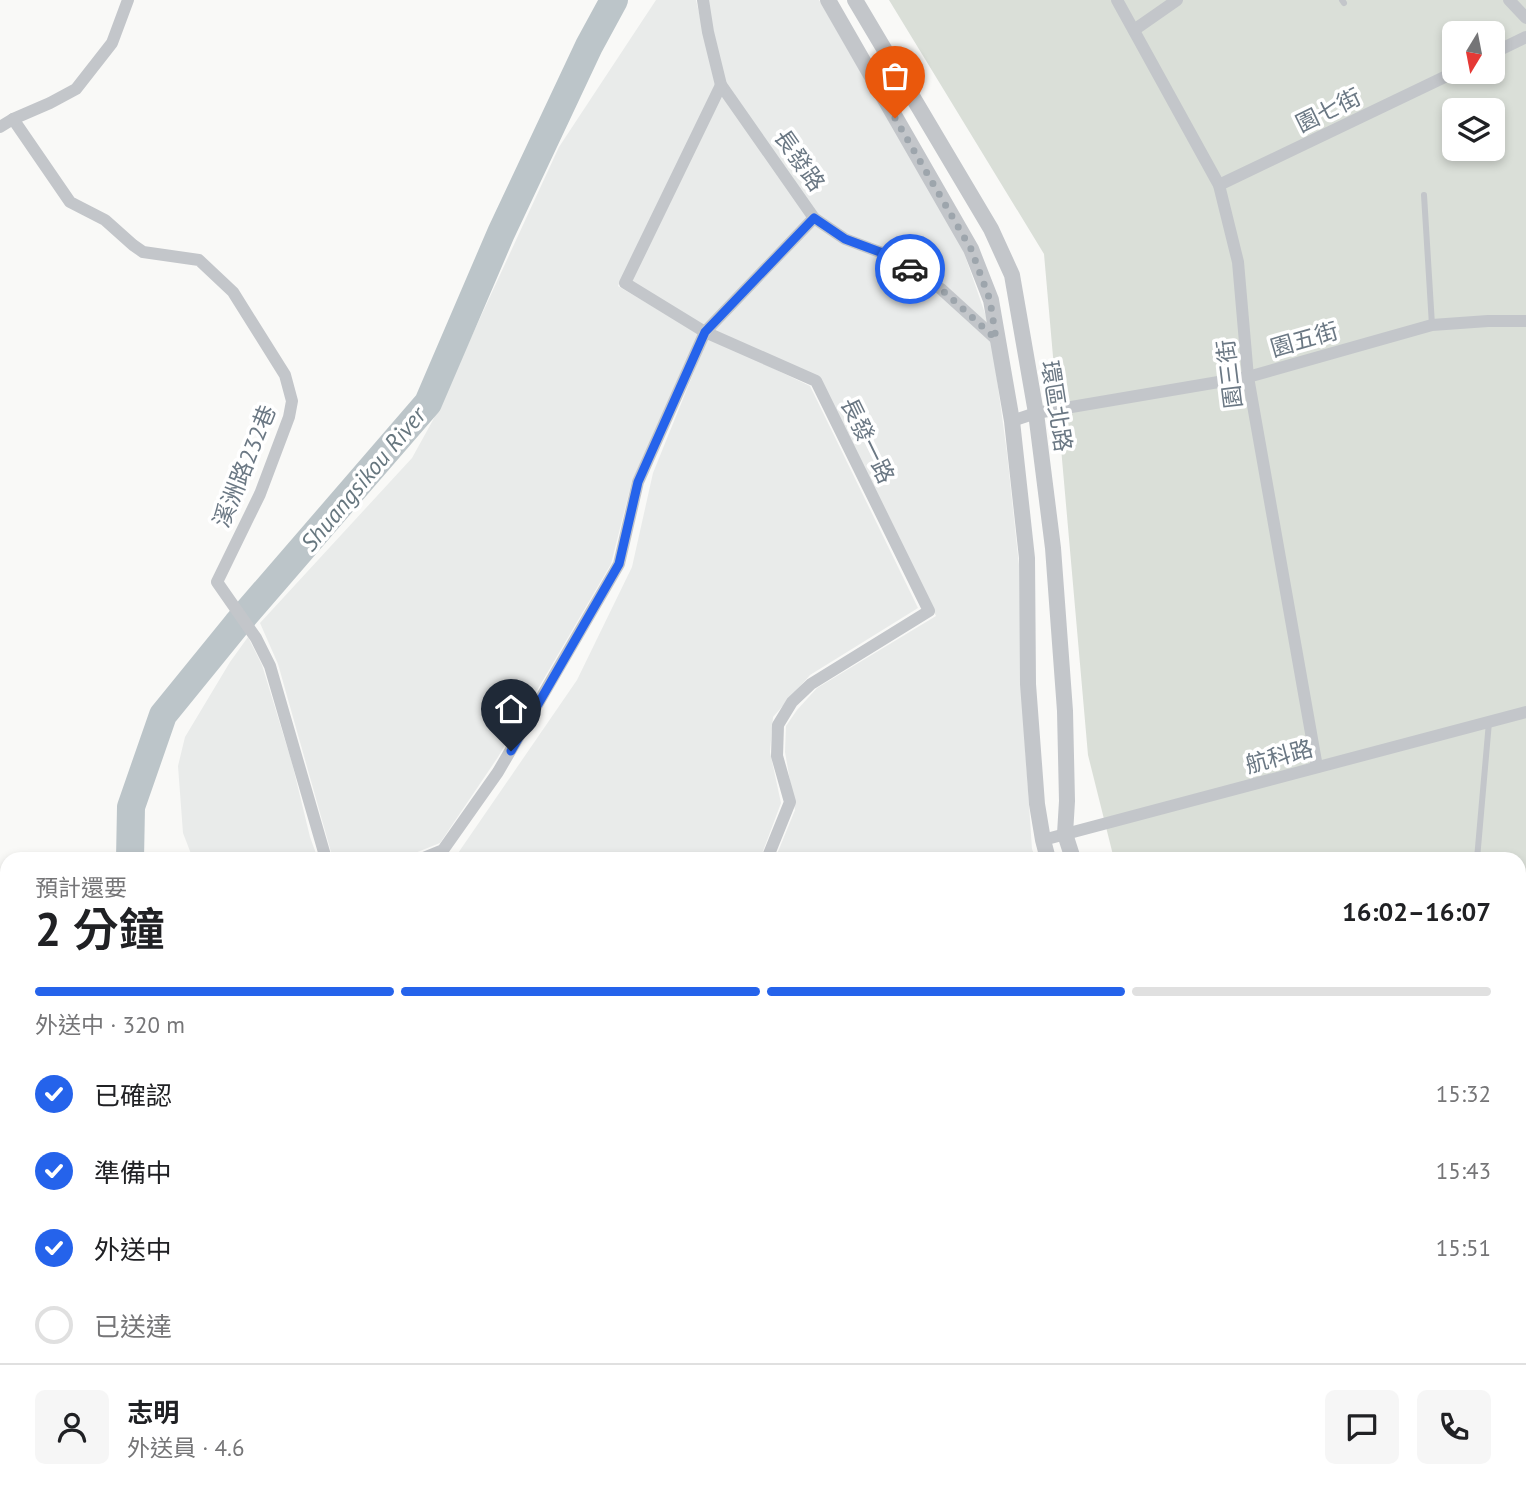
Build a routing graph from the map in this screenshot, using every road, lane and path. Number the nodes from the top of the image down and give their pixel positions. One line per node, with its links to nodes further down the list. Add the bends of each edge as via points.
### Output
1 (128, 0): 14 (street, via 112,43 76,89)
2 (703, 0): 13 (street, 長發路)
3 (828, 0): 22 (street, 環區北路, via 971,249 990,300)
4 (855, 0): 24 (street, 環區北路, via 991,229 1012,275)
5 (1117, 0): 9 (street, 園三街)
6 (1177, 0): 9 (street)
7 (1508, 0): 8 (street)
8 (1526, 18)
9 (1134, 30): 16 (street, 園三街)
10 (1526, 37): 11 (street)
11 (1505, 47)
12 (1442, 78): 16 (street, 園七街)
13 (721, 85): 18 (street, 長發路); 21 (street, 長發一路, via 625,283)
14 (13, 119): 15 (street); 31 (street, 溪洲路232巷, via 70,202 105,220 143,252 199,260 233,292 285,375 292,401 289,417 260,494 217,582 270,666)
15 (0, 128)
16 (1219, 186): 23 (street, 園三街, via 1238,261)
17 (1424, 195): 20 (lane)
18 (814, 218): 21 (street, 長發路); 22 (street, via 845,239 888,255 941,289)
19 (1526, 321): 20 (street, 園五街)
20 (1432, 325): 23 (street, 園五街)
21 (705, 332): 32 (street, 長發路, via 638,482 619,564 498,772); 33 (street, 長發一路, via 816,380 929,611 811,684 792,702 778,725 777,756 790,802)
22 (996, 339): 25 (street, 環區北路)
23 (1248, 377): 24 (street, 園五街); 28 (street, 園三街)
24 (1036, 413): 25 (street, 園五街); 29 (street, 環區北路, via 1059,617 1068,801)
25 (1012, 421): 30 (street, 環區北路, via 1027,558 1028,684)
26 (1526, 712): 27 (street, 航科路)
27 (1489, 722): 28 (street, 航科路); 36 (lane)
28 (1317, 767): 29 (street, 航科路)
29 (1065, 834): 30 (street, 航科路); 35 (street, 環區北路)
30 (1043, 840): 34 (street, 環區北路)
31 (324, 852)
32 (438, 852)
33 (770, 852)
34 (1046, 852)
35 (1071, 852)
36 (1478, 852)

